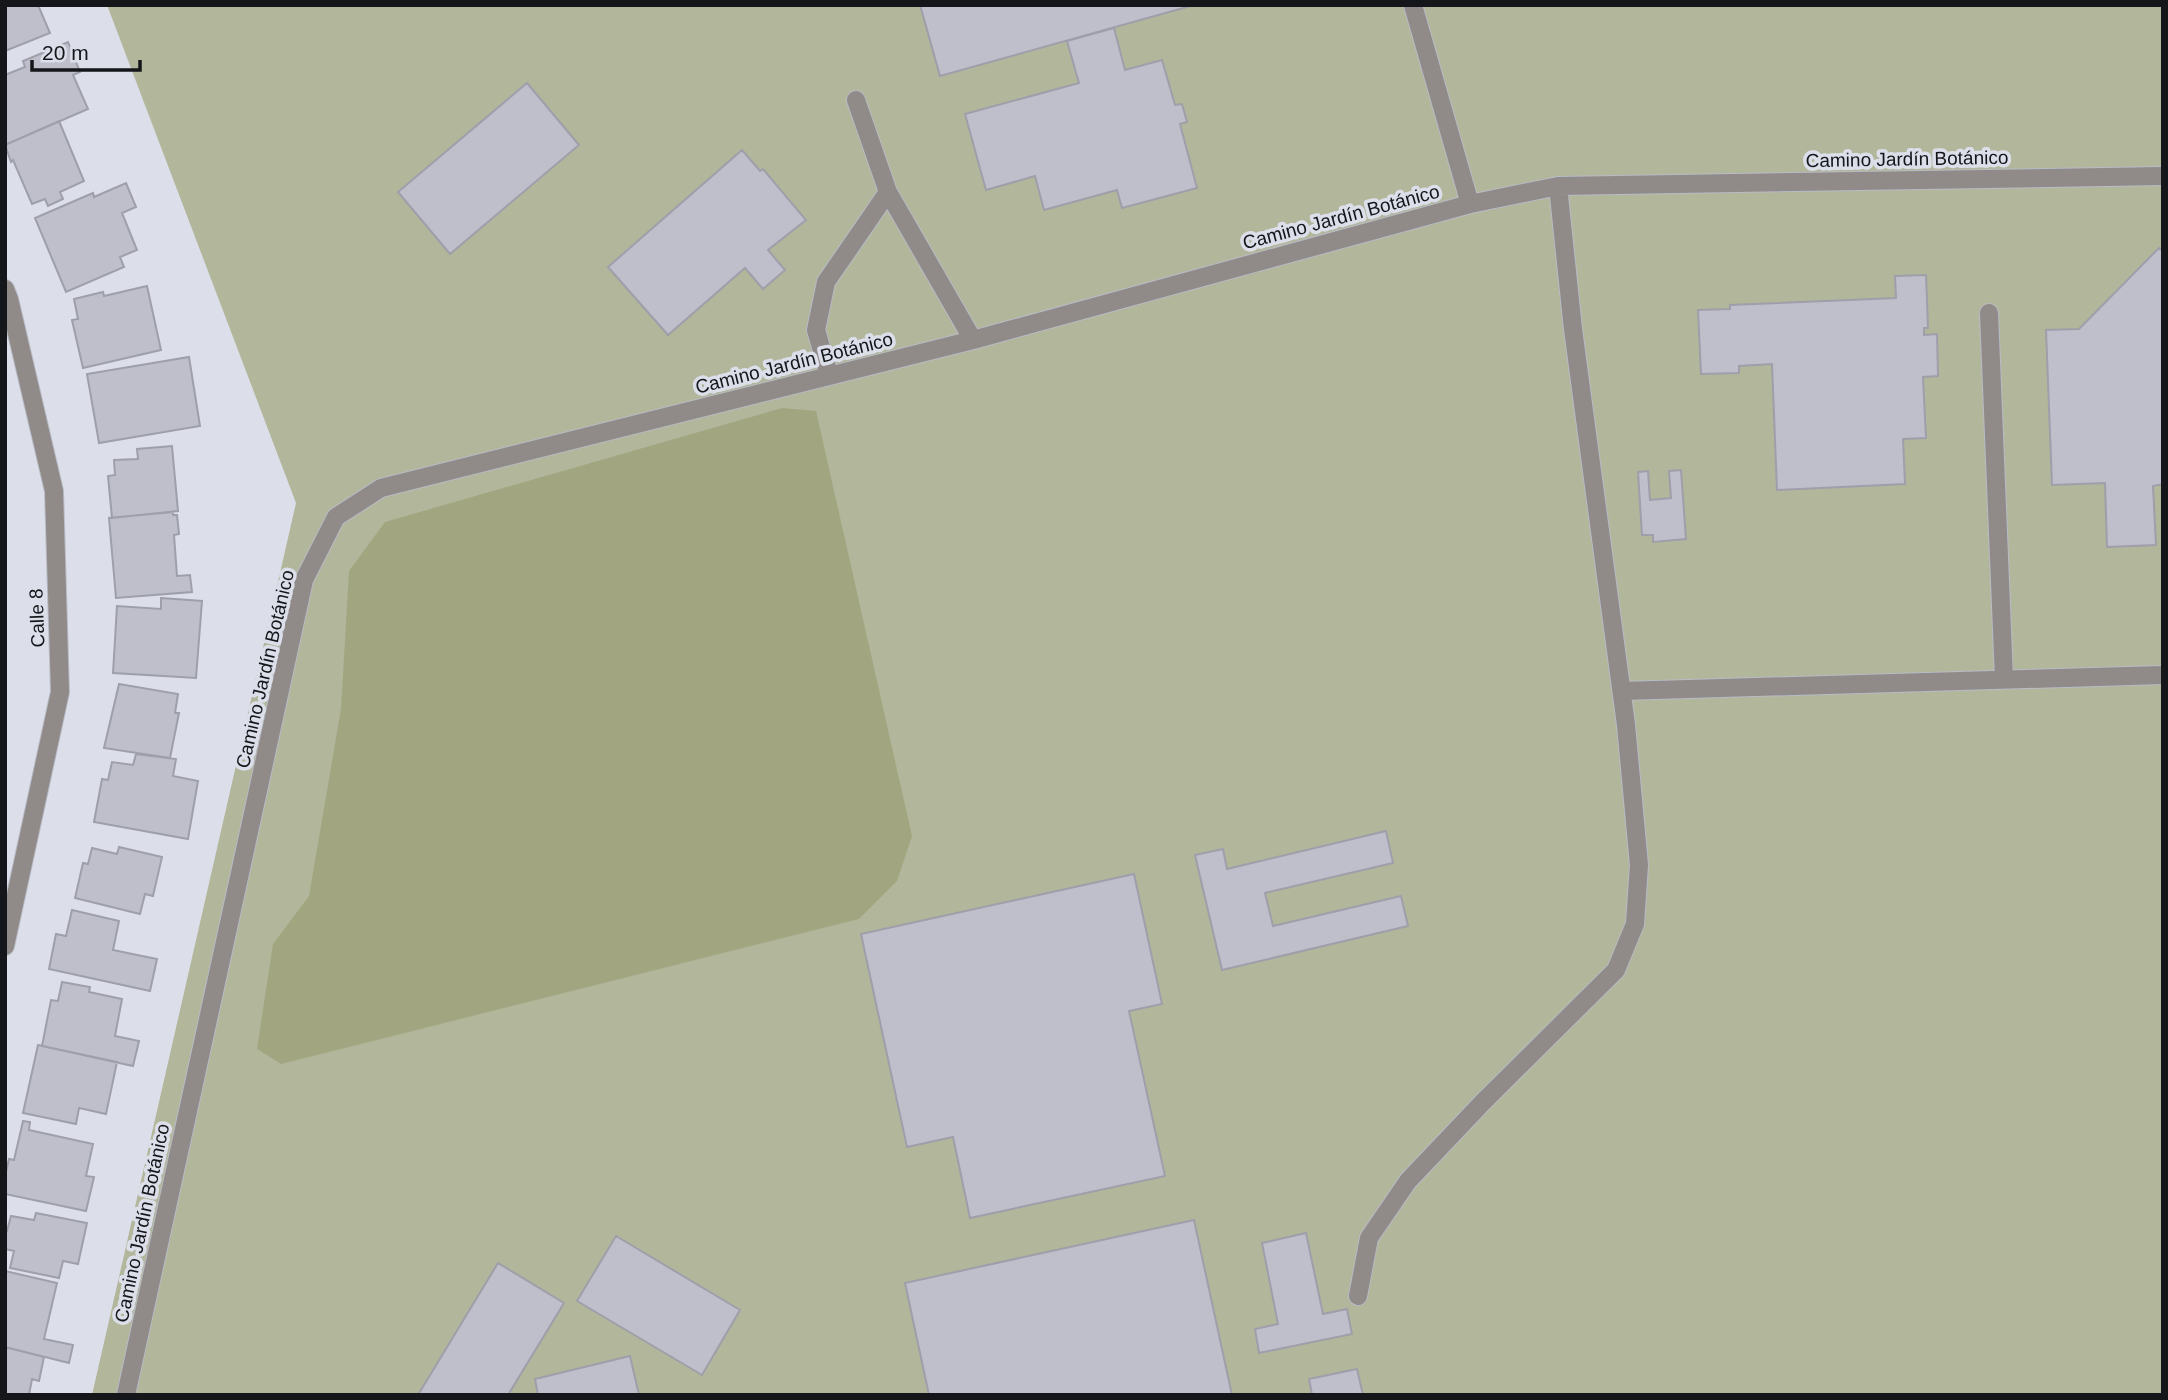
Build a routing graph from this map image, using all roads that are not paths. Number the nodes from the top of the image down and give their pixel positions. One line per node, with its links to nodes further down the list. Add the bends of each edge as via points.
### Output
1 (1413, 5): 6 (street)
2 (856, 100): 5 (street)
3 (2163, 176): 4 (street, Camino Jardín Botánico)
4 (1558, 186): 6 (street, Camino Jardín Botánico); 13 (street)
5 (888, 192): 9 (street); 10 (street, via 827,282 816,330)
6 (1470, 204): 9 (street, Camino Jardín Botánico)
7 (5, 289): 14 (street, Calle 8, via 54,491 60,692)
8 (1989, 313): 12 (street)
9 (973, 340): 10 (street, Camino Jardín Botánico)
10 (829, 375): 16 (street, Camino Jardín Botánico, via 381,488 336,517 304,580)
11 (2163, 675): 12 (street)
12 (2004, 679): 13 (street)
13 (1622, 691): 15 (street, via 1639,864 1635,924 1616,971 1408,1181 1369,1238)
14 (5, 946)
15 (1358, 1296)
16 (126, 1395)

